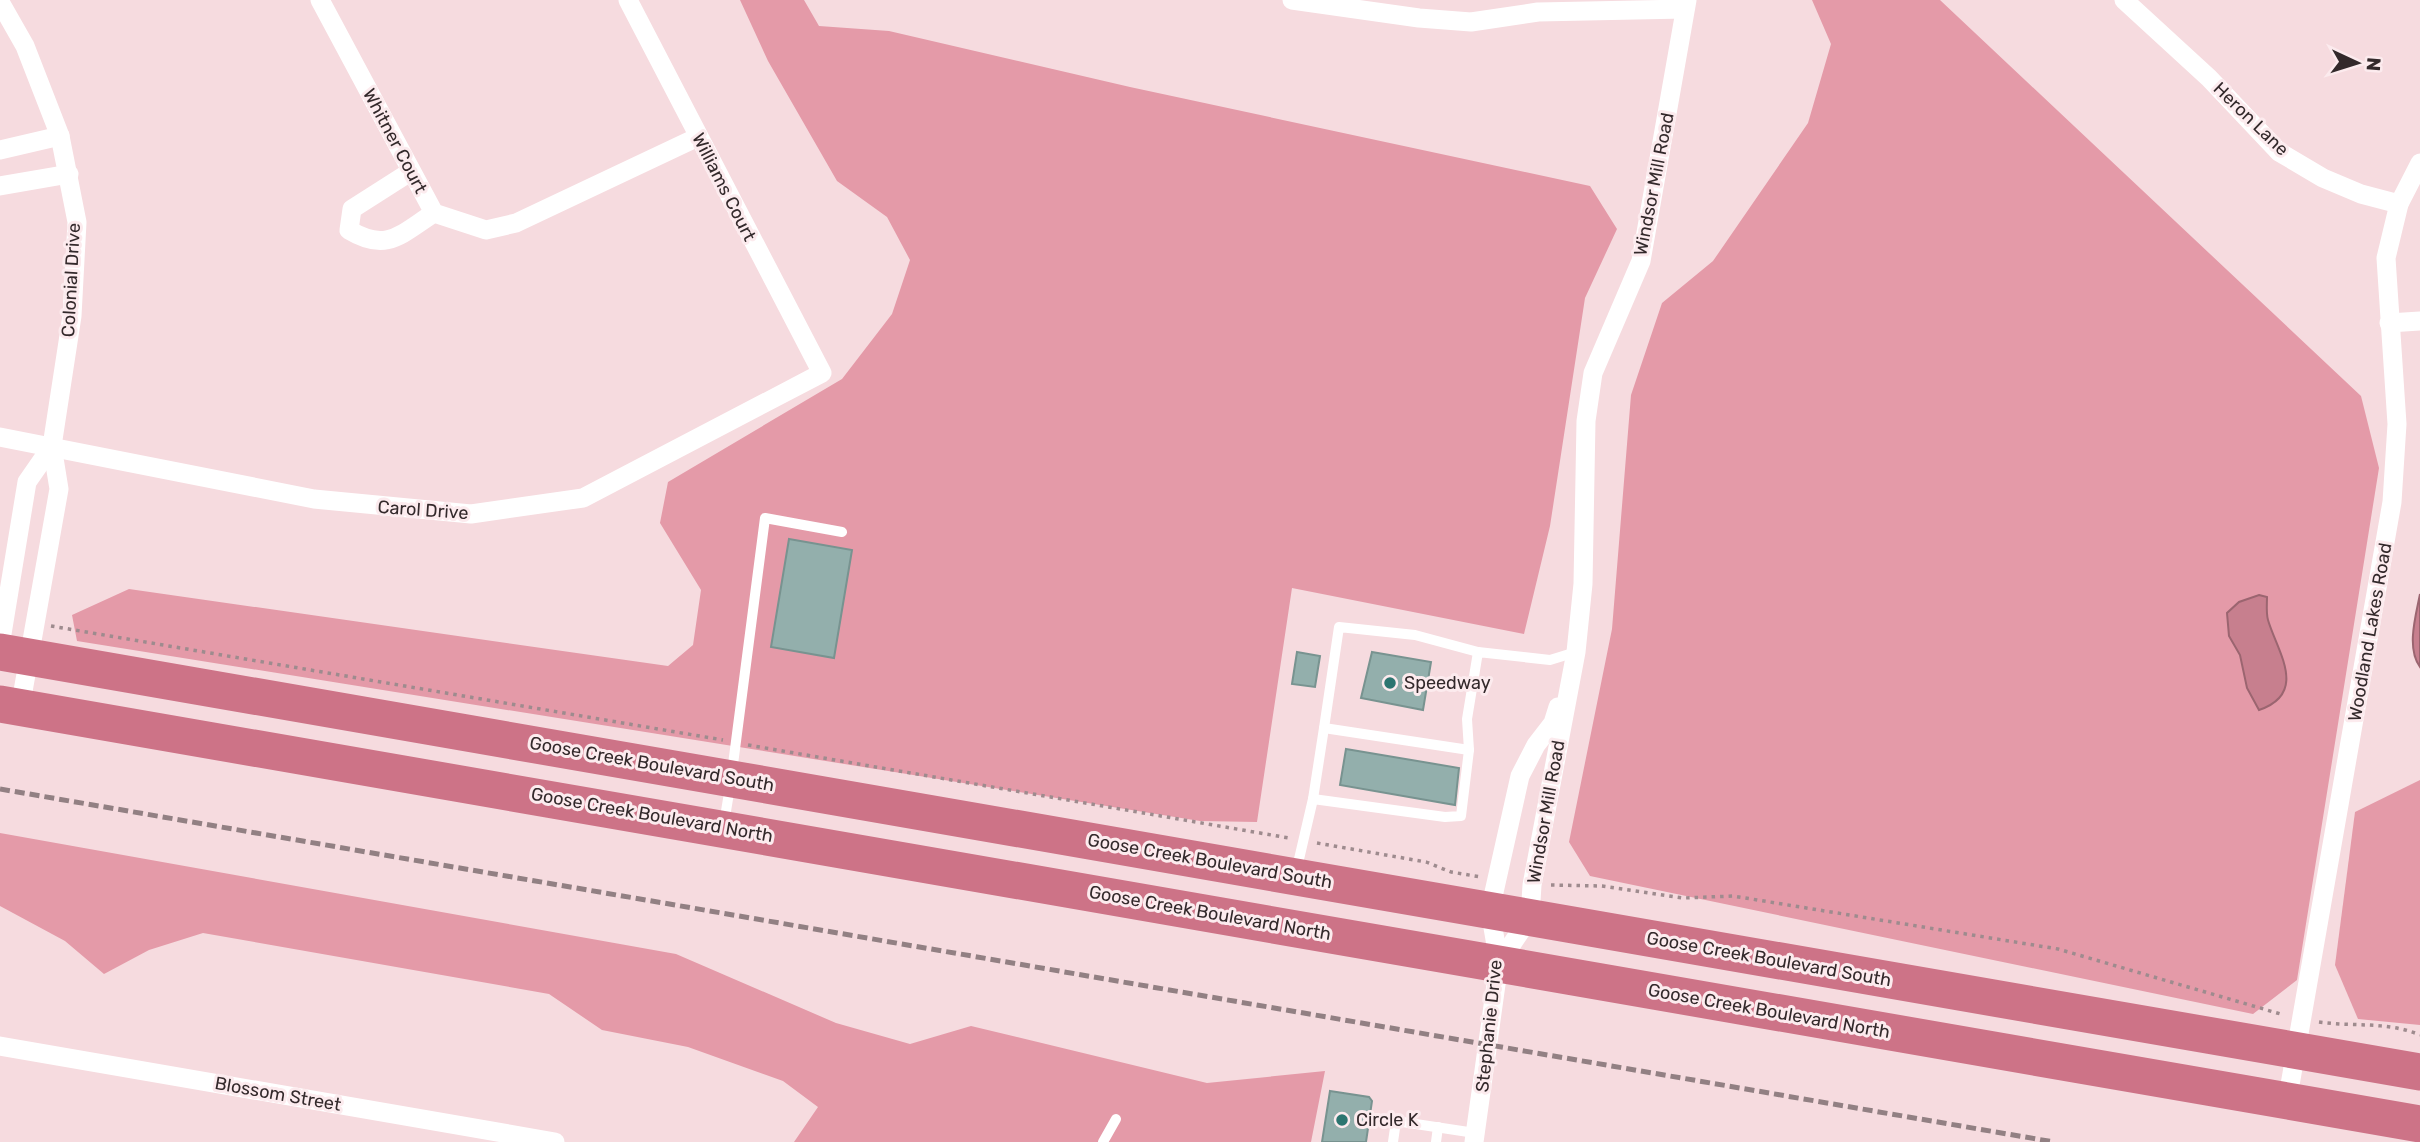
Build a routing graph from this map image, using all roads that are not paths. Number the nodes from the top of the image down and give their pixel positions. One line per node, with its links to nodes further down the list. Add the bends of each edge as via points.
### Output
1 (320, 0): 11 (street, Whitner Court)
2 (628, 0): 8 (street, Williams Court)
3 (1292, 0): 6 (street, via 1471,22 1538,12)
4 (2124, 0): 14 (street, Heron Lane, via 2209,78 2279,152 2323,178)
5 (0, 2): 7 (street, Colonial Drive, via 25,46)
6 (1686, 4): 24 (street, Windsor Mill Road, via 1641,261 1593,373 1586,421 1583,584)
7 (60, 136): 9 (street); 12 (street, Colonial Drive)
8 (698, 137): 15 (street, Whitner Court, via 516,223 486,230); 18 (street, Williams Court)
9 (0, 150)
10 (2420, 163): 14 (street, Woodland Lakes Road)
11 (410, 172): 15 (street, Whitner Court); 15 (street, via 352,209 349,230 366,240 389,242)
12 (69, 174): 13 (street); 20 (street, Colonial Drive, via 77,222 72,316)
13 (0, 186)
14 (2399, 204): 17 (street, Woodland Lakes Road, via 2386,258)
15 (435, 213)
16 (2420, 321): 17 (street)
17 (2389, 323): 35 (street, Woodland Lakes Road, via 2397,424 2392,502)
18 (821, 373): 20 (street, Carol Drive, via 583,498 471,514 314,499)
19 (0, 437): 20 (street, Carol Drive)
20 (52, 446): 22 (street, Colonial Drive, via 59,489); 22 (street, Colonial Drive, via 27,482)
21 (842, 532): 28 (lane, via 765,518)
22 (17, 645): 25 (street, Colonial Drive); 28 (highway, Goose Creek Boulevard South)
23 (1478, 652): 24 (lane, via 1550,660); 26 (lane, via 1415,635 1339,627); 27 (lane, via 1467,719)
24 (1576, 652): 32 (street, Windsor Mill Road, via 1553,723 1520,776); 33 (street, Windsor Mill Road)
25 (10, 706): 30 (highway, Goose Creek Boulevard North)
26 (1324, 728): 27 (lane); 29 (lane)
27 (1469, 750): 29 (lane, via 1461,816)
28 (734, 760): 30 (lane); 31 (highway, Goose Creek Boulevard South)
29 (1313, 799): 31 (lane)
30 (724, 827): 34 (highway, Goose Creek Boulevard North)
31 (1296, 876): 32 (highway, Goose Creek Boulevard South)
32 (1493, 895): 33 (highway, Goose Creek Boulevard South); 34 (street, Stephanie Drive)
33 (1531, 901): 34 (street, Windsor Mill Road); 35 (highway, Goose Creek Boulevard South)
34 (1499, 963): 38 (highway, Goose Creek Boulevard North); 42 (street, Stephanie Drive)
35 (2300, 1035): 37 (highway, Goose Creek Boulevard South); 38 (street, Woodland Lakes Road)
36 (0, 1046): 43 (street, Blossom Street)
37 (2420, 1072)
38 (2287, 1102): 40 (highway, Goose Creek Boulevard North)
39 (1116, 1119): 44 (lane)
40 (2420, 1124)
41 (1438, 1128): 42 (lane); 45 (lane, via 1396,1121); 46 (lane)
42 (1475, 1137)
43 (555, 1142)
44 (1102, 1142)
45 (1393, 1142)
46 (1436, 1142)

